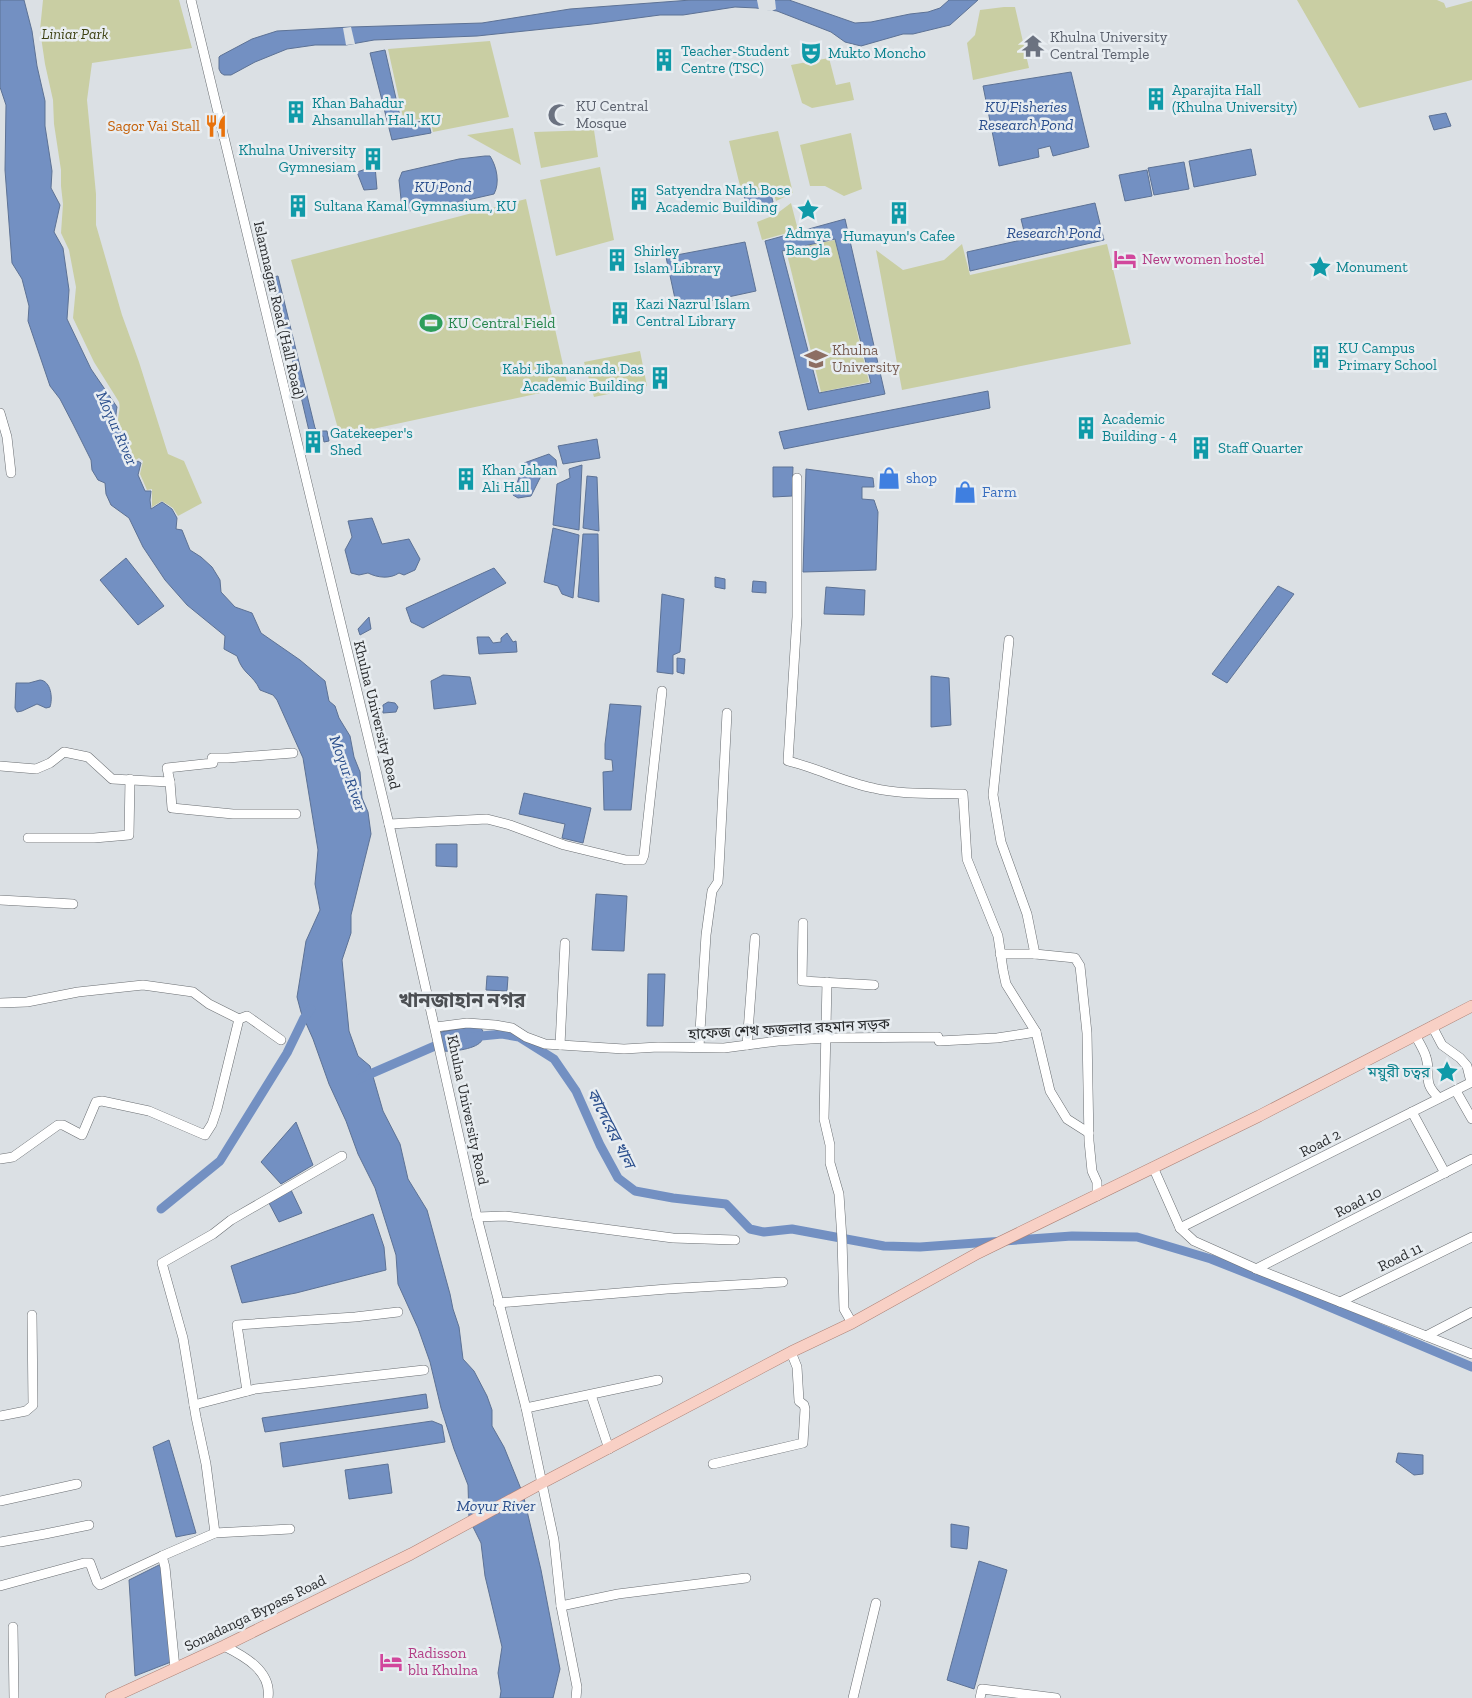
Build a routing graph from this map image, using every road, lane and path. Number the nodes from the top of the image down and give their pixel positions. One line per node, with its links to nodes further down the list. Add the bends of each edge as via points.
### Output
1 (191, 0): 6 (street, Islamnagar Road (Hall Road))
2 (0, 413): 3 (street)
3 (3, 437): 4 (street)
4 (11, 473)
5 (797, 478): 22 (street, via 797,617 788,761 871,788 893,792 963,794 967,859 998,936)
6 (341, 626): 15 (street, Khulna University Road)
7 (1009, 640): 23 (street, via 993,795 1001,842 1027,914)
8 (662, 691): 15 (street, via 642,860 626,860 564,845 487,819)
9 (727, 713): 37 (street, via 718,882 712,891 706,935)
10 (293, 753): 13 (street, via 212,758 213,764 167,768)
11 (0, 766): 12 (street, via 36,769 64,752 88,757 112,779)
12 (130, 779): 13 (street); 16 (street, via 129,835)
13 (170, 782): 14 (street, via 172,808 233,814)
14 (296, 814)
15 (389, 824): 30 (street, Khulna University Road)
16 (28, 838)
17 (0, 900): 18 (street)
18 (73, 904)
19 (804, 923): 24 (street, via 802,981)
20 (755, 938): 36 (street)
21 (565, 943): 35 (street)
22 (1000, 954): 23 (street); 31 (street, via 1006,984)
23 (1035, 954): 43 (street, via 1075,958 1080,966 1088,1033)
24 (827, 982): 25 (street); 33 (street)
25 (874, 985)
26 (0, 1003): 28 (street, via 143,985 193,992)
27 (1472, 1006): 29 (main road, Sonadanga Bypass Road)
28 (239, 1020): 34 (street, via 247,1016); 45 (street, via 217,1109 205,1135 149,1112 102,1101 96,1102 82,1135 58,1125 13,1157)
29 (1432, 1026): 32 (main road, Sonadanga Bypass Road); 38 (street, via 1442,1045 1467,1066)
30 (436, 1027): 35 (street, হাফেজ শেখ ফজলার রহমান সড়ক, via 495,1025 512,1028 545,1044); 50 (street, Khulna University Road)
31 (1036, 1032): 33 (street, হাফেজ শেখ ফজলার রহমান সড়ক, via 939,1041 938,1037); 43 (street, via 1050,1091 1067,1119)
32 (1415, 1035): 40 (street, via 1426,1055 1427,1081); 47 (main road, Sonadanga Bypass Road)
33 (827, 1038): 36 (street, হাফেজ শেখ ফজলার রহমান সড়ক); 61 (street, via 824,1119 830,1144 830,1163 839,1194 844,1309)
34 (280, 1040)
35 (560, 1045): 37 (street, হাফেজ শেখ ফজলার রহমান সড়ক, via 624,1049)
36 (747, 1045): 37 (street, হাফেজ শেখ ফজলার রহমান সড়ক)
37 (699, 1047)
38 (1471, 1082): 39 (street, Road 2)
39 (1456, 1091): 40 (street, Road 2); 42 (street)
40 (1439, 1098): 41 (street, Road 2)
41 (1412, 1112): 48 (street); 51 (street, Road 2)
42 (1472, 1119)
43 (1089, 1133): 49 (street)
44 (342, 1156): 69 (street, via 162,1263 183,1338)
45 (0, 1159)
46 (1472, 1159): 48 (street, Road 10)
47 (1153, 1167): 49 (main road, Sonadanga Bypass Road); 51 (street)
48 (1445, 1173): 54 (street, Road 10)
49 (1097, 1196): 61 (main road, Sonadanga Bypass Road, via 978,1253)
50 (477, 1217): 53 (street, via 505,1216 673,1238); 57 (street, Khulna University Road)
51 (1180, 1228): 54 (street, via 1194,1241)
52 (1472, 1237): 56 (street, Road 11)
53 (735, 1240)
54 (1256, 1269): 56 (street)
55 (782, 1282): 57 (street)
56 (1340, 1302): 62 (street)
57 (498, 1303): 70 (street, Khulna University Road)
58 (398, 1312): 67 (street, via 237,1325)
59 (1472, 1312): 62 (street)
60 (32, 1315): 71 (street, via 33,1405 26,1411)
61 (852, 1323): 63 (main road, Sonadanga Bypass Road)
62 (1426, 1336): 64 (street)
63 (790, 1352): 72 (main road, Sonadanga Bypass Road); 73 (street, via 797,1367 799,1401 805,1409 804,1443)
64 (1472, 1354)
65 (424, 1370): 67 (street)
66 (658, 1380): 68 (street)
67 (247, 1391): 69 (street)
68 (591, 1395): 70 (street); 72 (street)
69 (194, 1405): 79 (street)
70 (526, 1408): 74 (street, Khulna University Road)
71 (0, 1416)
72 (609, 1448): 74 (main road, Sonadanga Bypass Road)
73 (713, 1464)
74 (542, 1483): 85 (street, Khulna University Road, via 554,1540); 87 (main road, Sonadanga Bypass Road, via 411,1554)
75 (77, 1484): 76 (street)
76 (0, 1501)
77 (89, 1525): 80 (street)
78 (290, 1528): 79 (street)
79 (215, 1533): 81 (street)
80 (0, 1542)
81 (162, 1556): 83 (street, via 100,1585 90,1563 84,1563); 88 (street)
82 (746, 1578): 85 (street, via 618,1594)
83 (0, 1586)
84 (876, 1603): 93 (street)
85 (560, 1606): 92 (street, Khulna University Road, via 577,1687)
86 (13, 1627): 89 (street)
87 (224, 1646): 88 (main road, Sonadanga Bypass Road); 91 (street, via 253,1664 267,1684)
88 (176, 1668): 90 (main road, Sonadanga Bypass Road)
89 (14, 1698)
90 (111, 1698)
91 (268, 1698)
92 (576, 1698)
93 (853, 1698)
94 (980, 1698): 95 (street, via 982,1689)
95 (1056, 1698)

